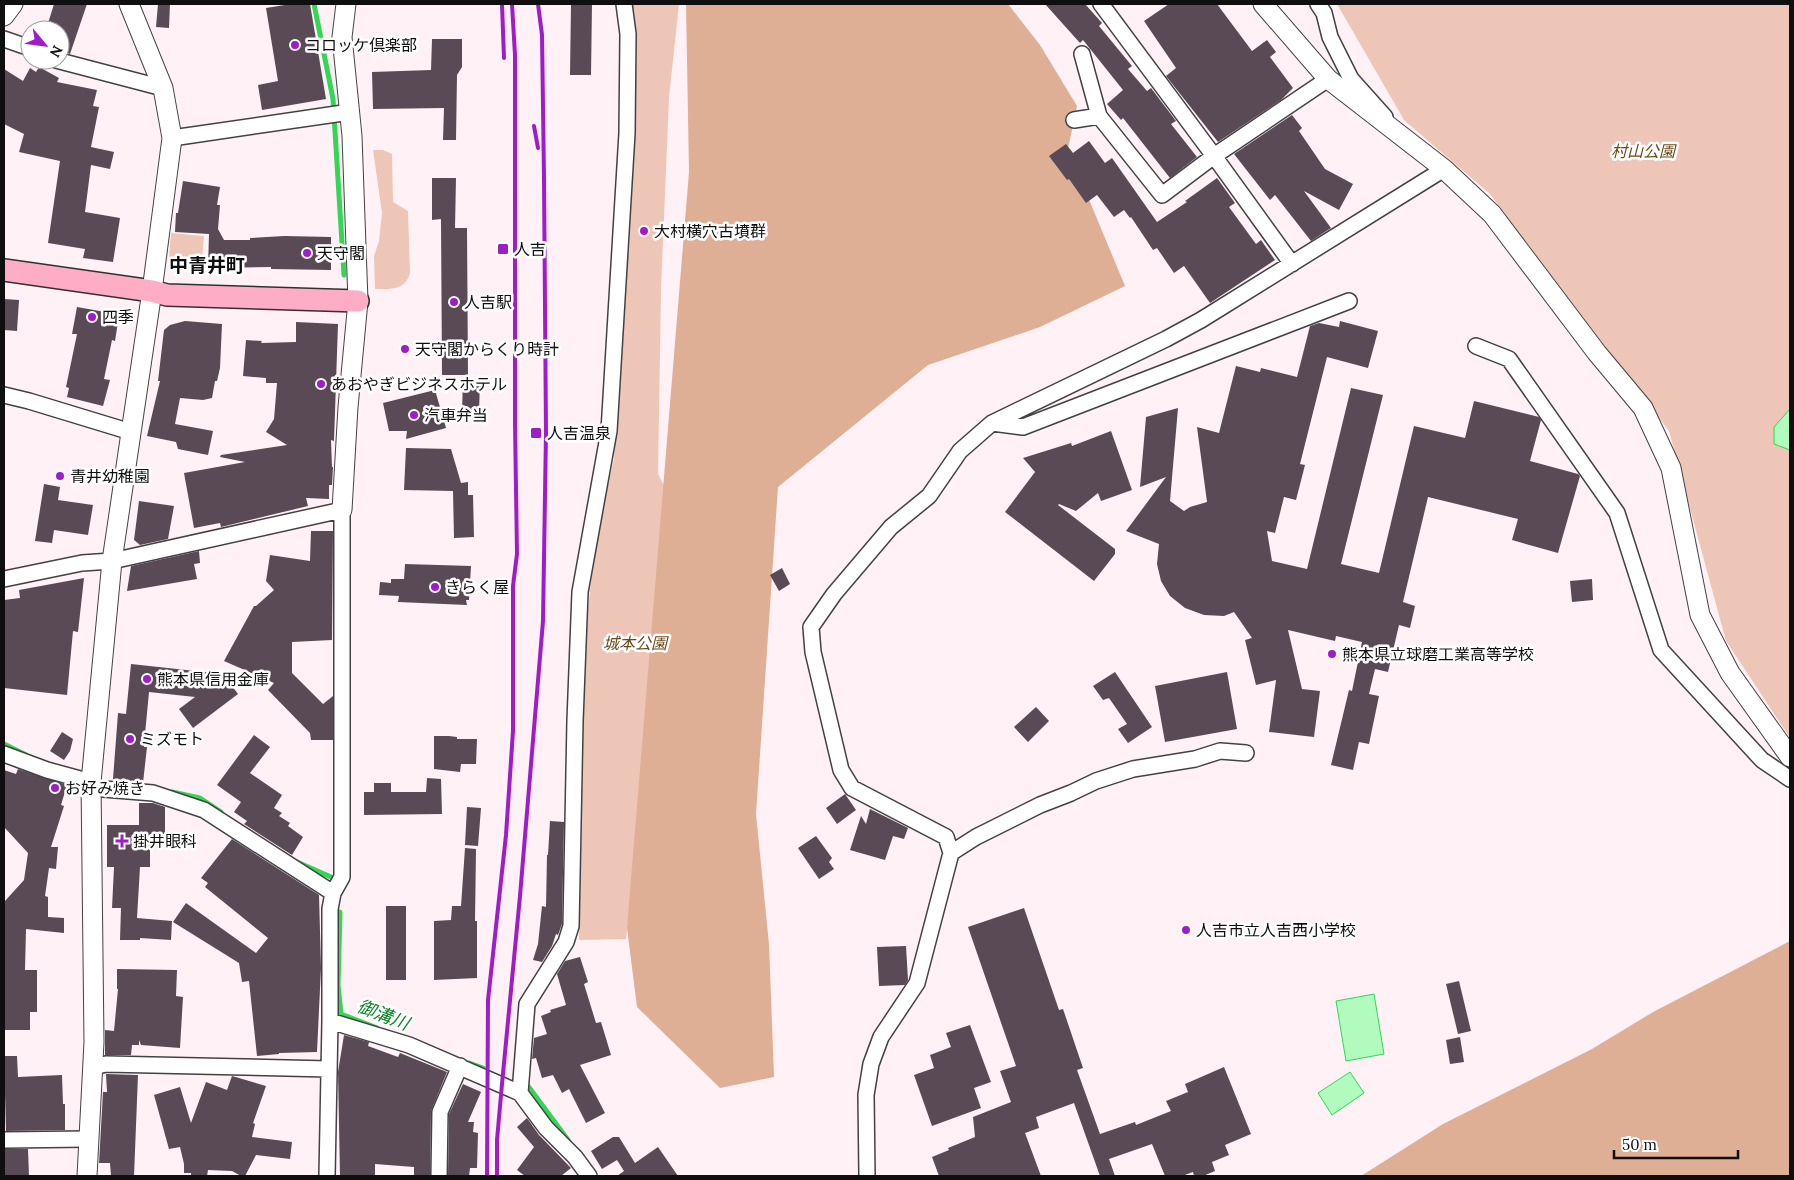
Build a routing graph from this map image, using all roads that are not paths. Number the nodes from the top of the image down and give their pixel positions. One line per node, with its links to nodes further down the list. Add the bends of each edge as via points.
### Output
1 (13, 4): 8 (street)
2 (129, 4): 14 (street)
3 (346, 4): 15 (street, via 342,37)
4 (624, 4): 45 (street, via 628,34 627,133 609,431 580,592 571,926 566,942 527,1004)
5 (1101, 4): 20 (street)
6 (1264, 4): 13 (street)
7 (1318, 4): 18 (street, via 1351,78)
8 (4, 16)
9 (4, 39): 10 (street)
10 (20, 45)
11 (1082, 54): 16 (street)
12 (70, 64): 14 (street)
13 (1328, 79): 18 (street); 20 (street)
14 (163, 88): 19 (street)
15 (350, 112): 19 (street); 25 (street)
16 (1099, 116): 17 (street); 20 (street, via 1162,195)
17 (1074, 120)
18 (1396, 133): 21 (street)
19 (172, 138): 24 (street)
20 (1214, 156): 22 (street)
21 (1444, 169): 22 (street); 36 (street, via 1492,214 1643,408 1671,468 1700,615 1730,673)
22 (1292, 264): 29 (street, via 1166,339)
23 (4, 270): 24 (main road)
24 (152, 291): 25 (main road, via 167,295); 30 (street)
25 (358, 301): 31 (street)
26 (1349, 301): 29 (street, via 1023,427)
27 (1476, 346): 37 (street, via 1509,359 1617,513 1661,650 1762,760)
28 (4, 395): 30 (street)
29 (992, 423): 39 (street, via 960,451 929,496 891,527 834,594 811,627 813,652 841,770 852,788 946,837)
30 (132, 432): 32 (street)
31 (342, 510): 32 (street); 40 (street, via 342,877)
32 (112, 561): 33 (street, via 82,563); 38 (street)
33 (4, 579)
34 (4, 754): 38 (street)
35 (1246, 754): 39 (street, via 1220,751 1195,759 1133,769 1096,781 1040,805)
36 (1790, 758)
37 (1790, 779)
38 (91, 785): 40 (street, via 153,793 204,810); 43 (street)
39 (951, 853): 52 (street, via 917,983 882,1037 871,1064 866,1096)
40 (333, 893): 41 (street, via 330,909)
41 (330, 1021): 42 (street, via 409,1045); 44 (street)
42 (460, 1066): 45 (street); 50 (street, via 440,1112)
43 (93, 1067): 44 (street, via 106,1064); 46 (street)
44 (329, 1069): 49 (street)
45 (520, 1093): 51 (street, via 546,1128)
46 (88, 1139): 47 (street); 48 (street)
47 (4, 1140)
48 (87, 1176)
49 (327, 1176)
50 (439, 1176)
51 (590, 1176)
52 (867, 1176)

